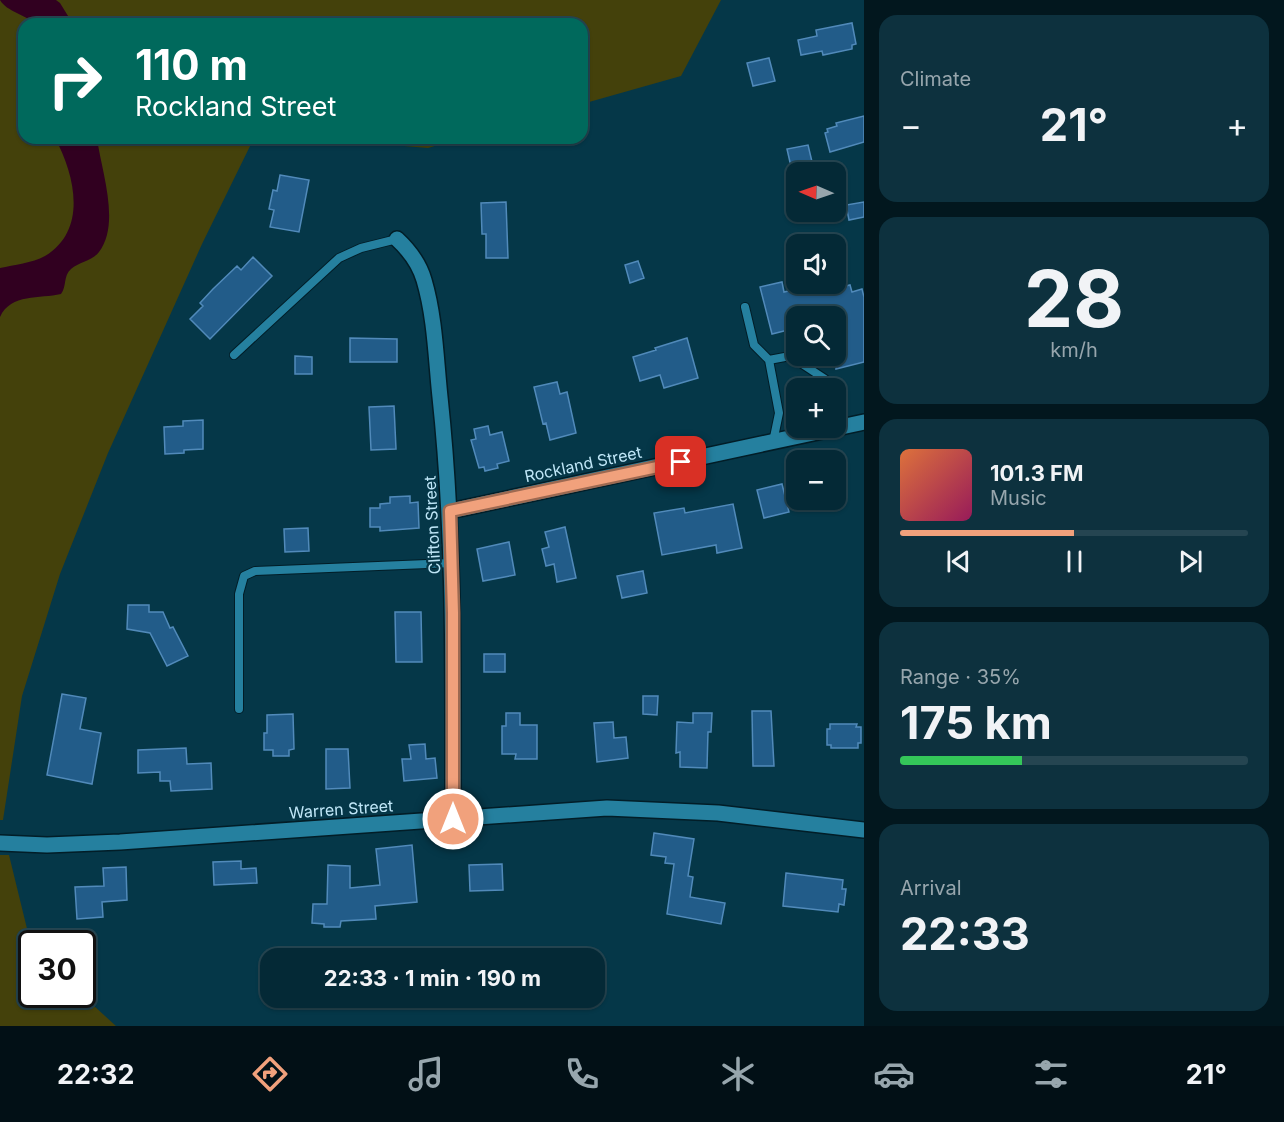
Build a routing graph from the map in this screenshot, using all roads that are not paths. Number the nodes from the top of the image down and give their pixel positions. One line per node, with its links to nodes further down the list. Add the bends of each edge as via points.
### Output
1 (397, 239): 3 (lane, via 361,248 329,265); 10 (street, Clifton Street, via 414,257 427,292)
2 (745, 306): 4 (lane, via 754,345)
3 (234, 354)
4 (769, 360): 5 (lane, via 790,356); 9 (lane, via 779,413)
5 (823, 378)
6 (864, 422): 7 (street, Rockland Street)
7 (846, 425)
8 (790, 438): 9 (street, Rockland Street)
9 (773, 442): 10 (street, Rockland Street)
10 (450, 511): 11 (street, Clifton Street)
11 (452, 563): 12 (lane, via 255,571 244,576 238,608); 13 (street, Clifton Street)
12 (239, 709)
13 (453, 819): 14 (street, Warren Street, via 628,808 742,815); 15 (street, Warren Street, via 120,842)
14 (864, 830)
15 (0, 843)

